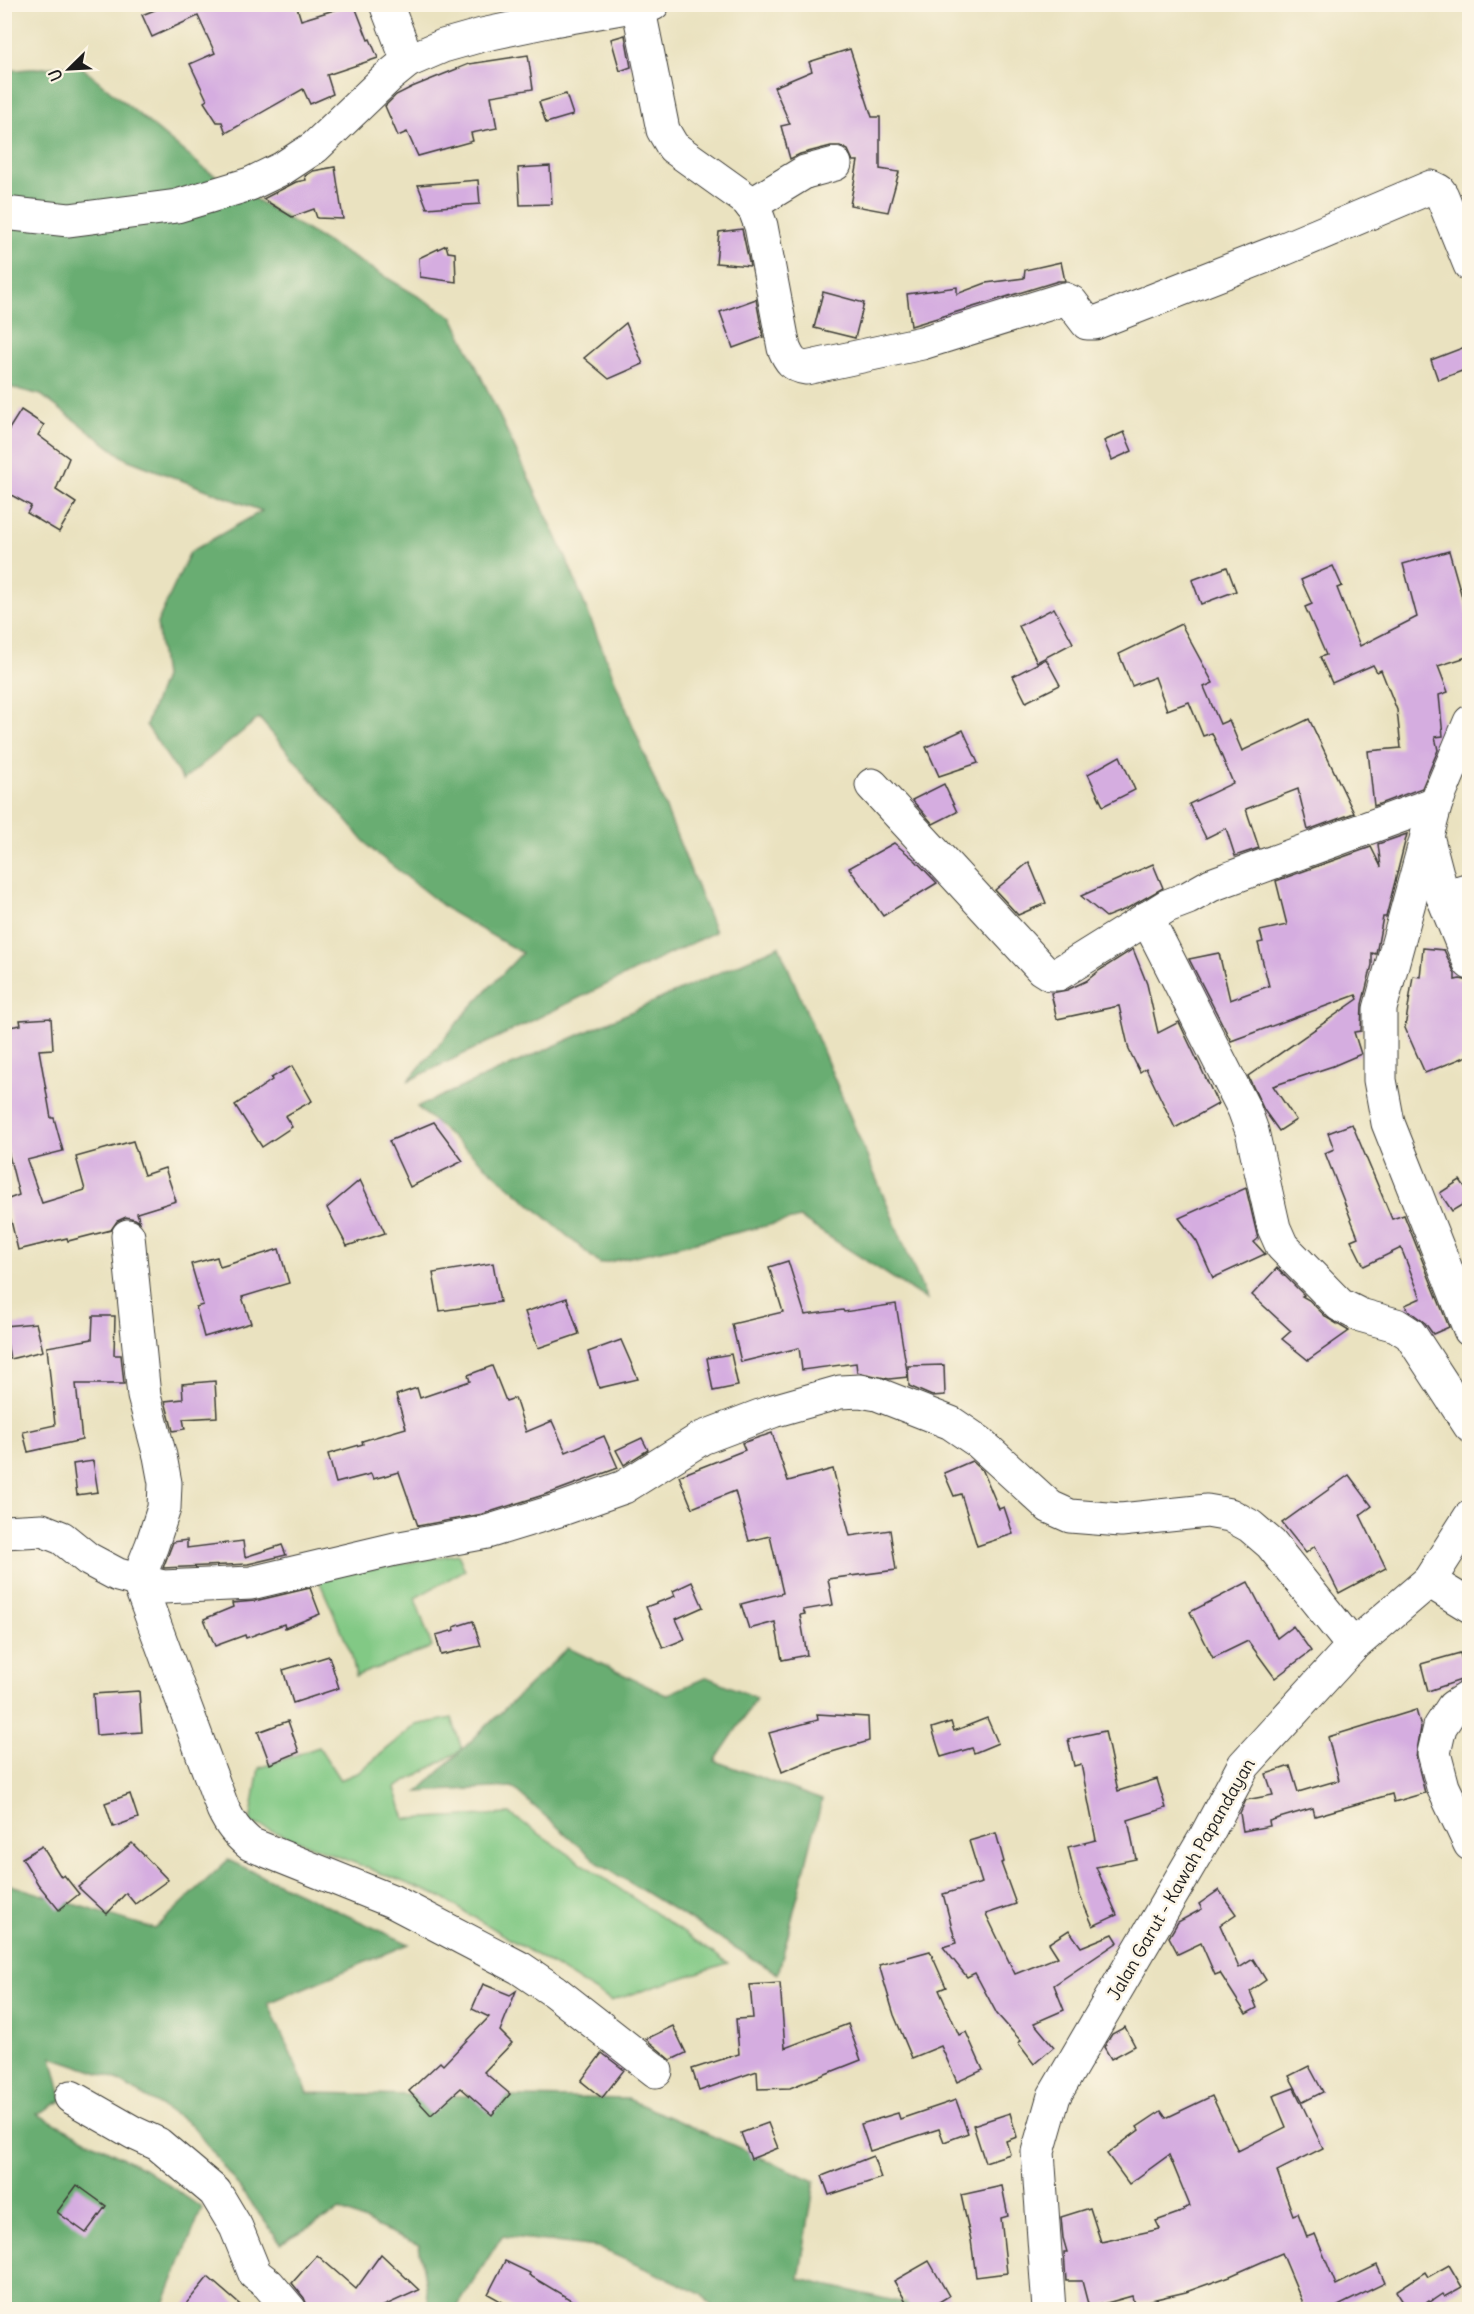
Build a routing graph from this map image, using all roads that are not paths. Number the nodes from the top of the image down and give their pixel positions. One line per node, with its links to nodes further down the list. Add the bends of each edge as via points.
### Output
1 (386, 4): 4 (street)
2 (653, 4): 3 (street)
3 (638, 5): 4 (street, via 482,35); 6 (street, via 660,120 668,140)
4 (408, 61): 7 (street, via 315,147 250,184 177,206 69,220)
5 (835, 164): 6 (street, via 805,172)
6 (751, 205): 8 (street, via 761,226 788,357 792,363 806,368 922,343 1064,299 1088,323 1095,322 1431,187 1442,196)
7 (4, 213)
8 (1470, 265)
9 (1470, 722): 11 (street)
10 (872, 786): 14 (street, via 1050,974 1058,974)
11 (1436, 803): 12 (street); 14 (street, via 1211,885)
12 (1427, 834): 13 (street); 17 (street, via 1380,1009 1380,1080 1388,1123)
13 (1456, 893): 15 (street)
14 (1147, 918): 18 (street, via 1245,1109 1282,1246 1340,1305 1360,1315 1396,1324 1410,1334)
15 (1470, 963)
16 (128, 1236): 21 (street, via 144,1396 165,1483 164,1508)
17 (1470, 1330)
18 (1470, 1425)
19 (1470, 1517): 22 (street, Jalan Garut - Kawah Papandayan)
20 (4, 1532): 21 (street, via 42,1530 62,1538 108,1570)
21 (138, 1580): 24 (street, via 164,1587 251,1583 487,1532 624,1487 702,1438 723,1430 840,1392 860,1391 951,1423 979,1442 1050,1507 1070,1516 1121,1520 1207,1511 1230,1515 1271,1544); 27 (street, via 223,1809 237,1833 250,1844 392,1901 520,1968)
22 (1429, 1581): 23 (street); 24 (street, Jalan Garut - Kawah Papandayan)
23 (1470, 1606)
24 (1353, 1646): 30 (street, Jalan Garut - Kawah Papandayan, via 1244,1765 1054,2096 1038,2152)
25 (1470, 1696): 26 (street, via 1452,1707 1440,1727 1434,1753 1443,1787)
26 (1470, 1844)
27 (656, 2071)
28 (71, 2097): 29 (street, via 158,2144 215,2192 236,2227 255,2274)
29 (290, 2310)
30 (1049, 2310)

